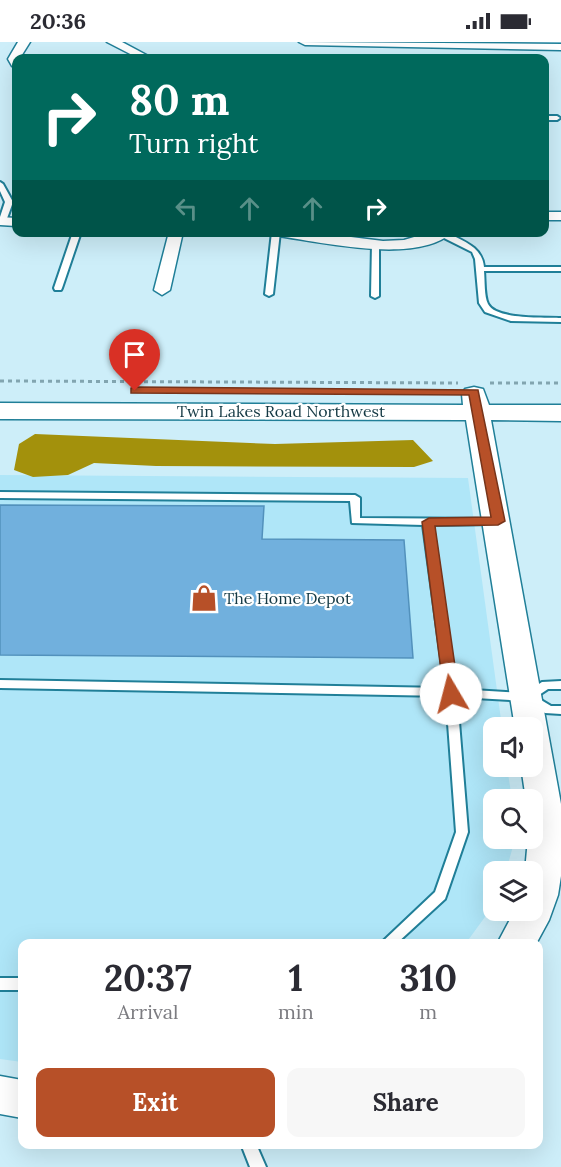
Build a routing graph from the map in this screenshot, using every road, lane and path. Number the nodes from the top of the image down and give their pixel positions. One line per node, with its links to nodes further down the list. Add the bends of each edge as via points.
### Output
1 (140, 42): 3 (street)
2 (305, 42): 4 (street)
3 (117, 44): 5 (street)
4 (561, 47)
5 (138, 54)
6 (549, 118): 7 (lane)
7 (557, 118)
8 (0, 184): 9 (lane, via 9,202)
9 (6, 221)
10 (75, 237): 19 (lane)
11 (175, 237): 20 (street)
12 (276, 237): 21 (lane)
13 (306, 237): 16 (street)
14 (431, 237): 16 (street)
15 (451, 237): 17 (lane, via 472,248)
16 (375, 245): 22 (lane)
17 (479, 269): 18 (lane); 23 (lane, via 483,303 493,314)
18 (561, 269)
19 (58, 288)
20 (162, 290)
21 (269, 294)
22 (375, 296)
23 (561, 320)
24 (0, 381): 27 (path)
25 (561, 383): 27 (path)
26 (0, 392): 27 (street, Twin Lakes Road Northwest)
27 (474, 392): 28 (street, Twin Lakes Road Northwest); 29 (street, Twin Lakes Road Northwest); 30 (street, Twin Lakes Road Northwest); 32 (street)
28 (561, 393)
29 (0, 411)
30 (561, 413)
31 (0, 495): 33 (lane, via 355,498 355,521)
32 (498, 521): 33 (lane); 39 (street)
33 (429, 522): 36 (lane)
34 (0, 684): 36 (lane)
35 (561, 685): 40 (lane, via 546,685)
36 (451, 694): 38 (lane); 43 (lane, via 462,832 440,895)
37 (561, 710): 41 (lane)
38 (527, 717)
39 (530, 717)
40 (530, 717)
41 (532, 717)
42 (541, 777): 44 (street, via 549,824 549,856 534,914)
43 (392, 939)
44 (519, 939)
45 (0, 984): 46 (lane)
46 (18, 984)
47 (0, 1095): 48 (street)
48 (18, 1098)
49 (250, 1149): 50 (lane)
50 (258, 1167)

